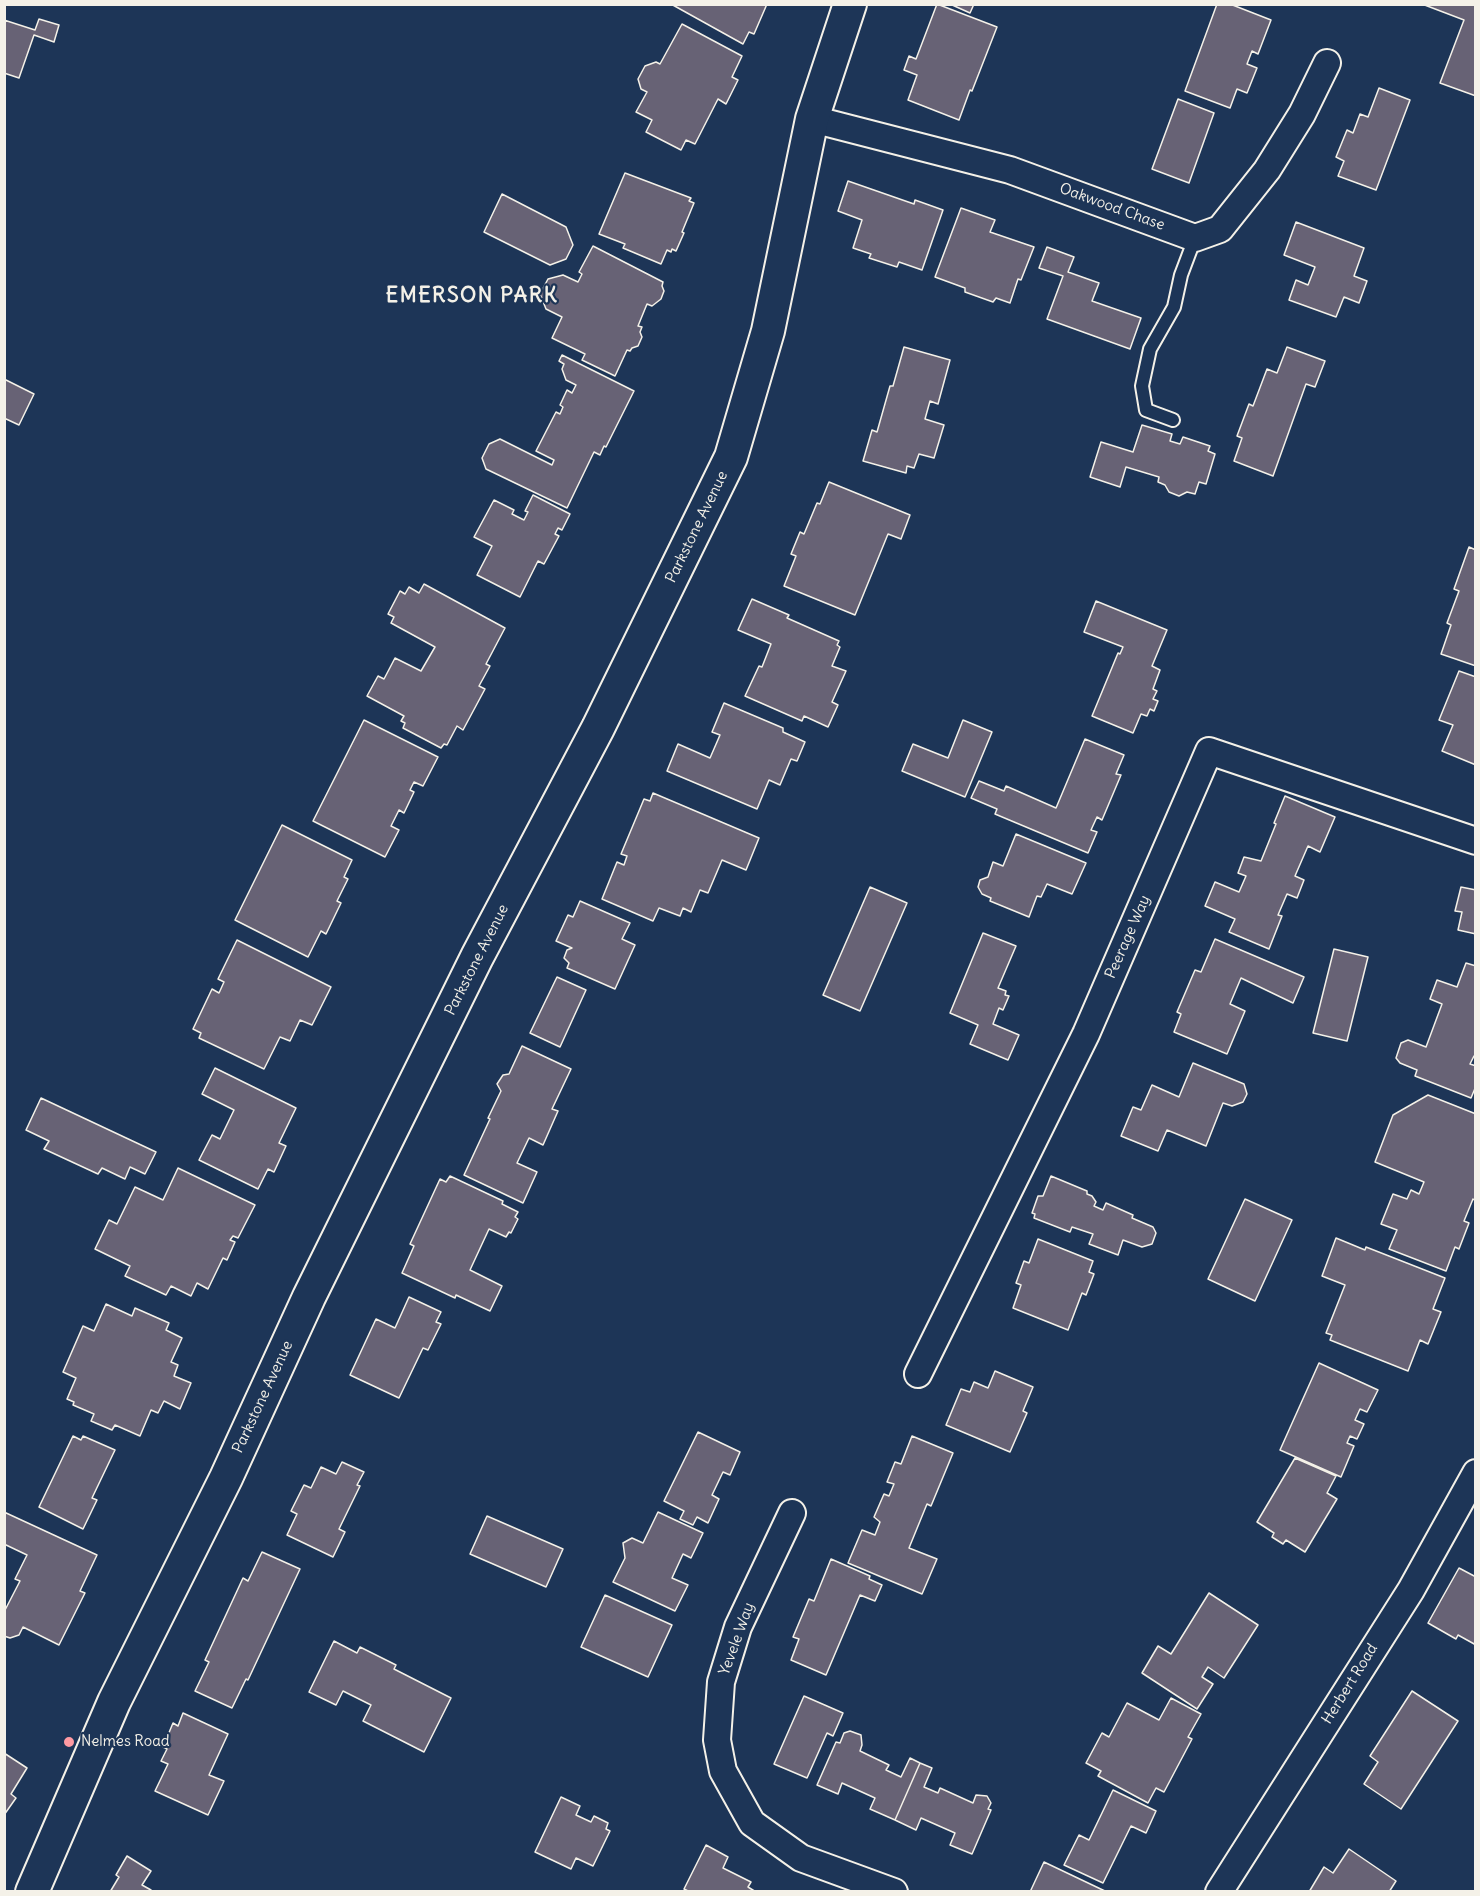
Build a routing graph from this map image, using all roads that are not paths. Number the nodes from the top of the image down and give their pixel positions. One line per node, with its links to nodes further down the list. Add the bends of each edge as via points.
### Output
1 (850, 4): 3 (street, Parkstone Avenue)
2 (1327, 63): 4 (street, via 1302,114 1267,170 1220,229)
3 (812, 119): 4 (street, Oakwood Chase, via 1010,170); 10 (street, Parkstone Avenue, via 768,332 731,457 309,1297 226,1478 114,1702)
4 (1195, 238): 5 (lane, via 1174,307 1150,348 1142,386 1146,410)
5 (1173, 420)
6 (1476, 841): 7 (street, Peerage Way, via 1209,751 1086,1034)
7 (918, 1374)
8 (1475, 1474): 12 (street, Herbert Road, via 1411,1590)
9 (792, 1513): 11 (street, Yevele Way, via 738,1627 721,1682 717,1740 723,1770 752,1823 801,1858)
10 (33, 1892)
11 (894, 1892)
12 (1219, 1892)

